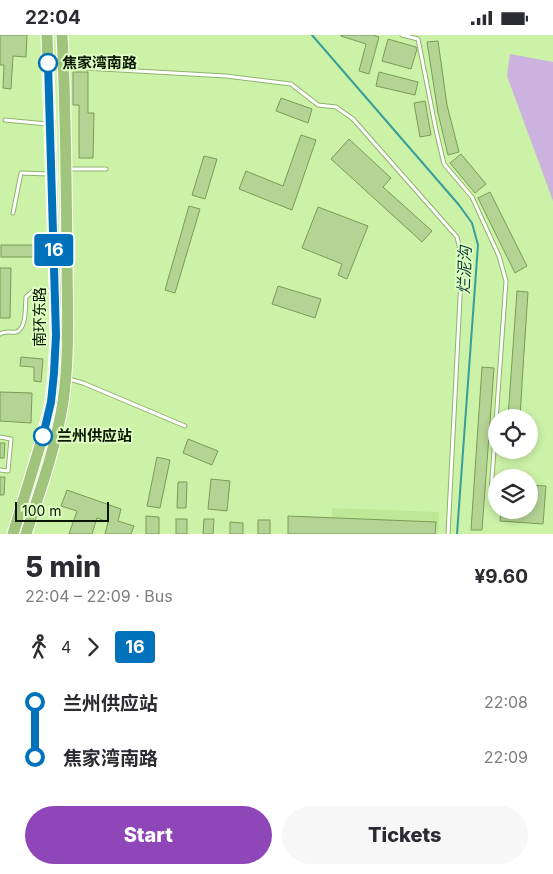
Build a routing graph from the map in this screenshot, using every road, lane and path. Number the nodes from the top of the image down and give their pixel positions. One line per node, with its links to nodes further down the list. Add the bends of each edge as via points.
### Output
1 (47, 35): 6 (highway, 南环东路)
2 (62, 35): 4 (highway, 南环东路)
3 (402, 35): 18 (lane, via 418,39 444,163 472,197 499,256 506,281)
4 (64, 67): 5 (highway, 南环东路); 22 (lane, via 217,75 291,84 318,105 336,107 353,119 457,237 462,258)
5 (65, 101): 6 (highway); 9 (highway, 南环东路)
6 (50, 102): 8 (highway, 南环东路)
7 (5, 120): 8 (lane)
8 (50, 124): 11 (highway, 南环东路)
9 (66, 169): 10 (lane); 15 (highway, 南环东路)
10 (106, 169)
11 (52, 174): 12 (lane, via 20,173); 13 (highway, 南环东路)
12 (13, 213)
13 (55, 291): 14 (lane, via 34,291 26,297 24,325 15,332 3,331); 20 (highway, 南环东路, via 56,335 51,402)
14 (0, 334)
15 (66, 378): 16 (lane); 21 (highway, 南环东路, via 54,443)
16 (185, 426)
17 (0, 437): 19 (lane, via 11,439 8,471)
18 (493, 469)
19 (0, 470)
20 (13, 534)
21 (26, 534)
22 (448, 534)

